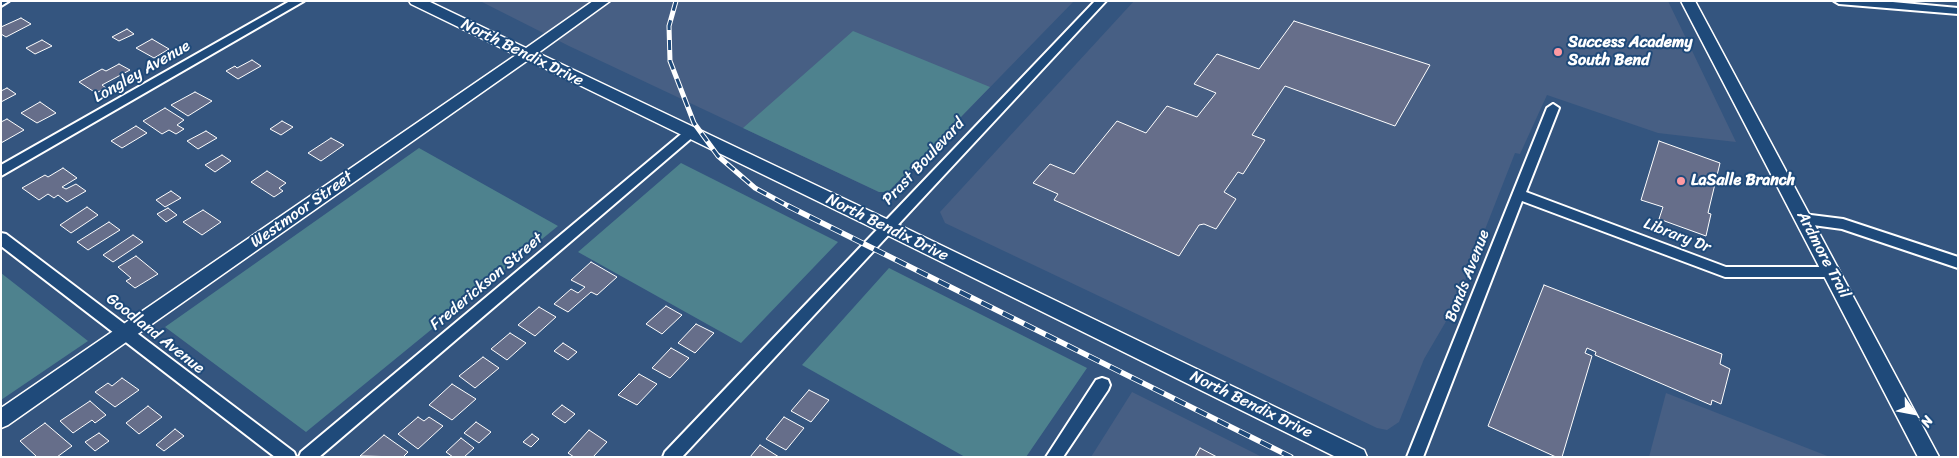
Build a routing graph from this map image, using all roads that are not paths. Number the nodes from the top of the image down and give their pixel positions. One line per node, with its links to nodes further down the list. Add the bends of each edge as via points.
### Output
1 (299, 1): 12 (street, Longley Avenue)
2 (416, 1): 9 (street, North Bendix Drive)
3 (603, 1): 9 (street, Westmoor Street)
4 (1101, 1): 15 (street, Prast Boulevard)
5 (1688, 1): 14 (street, Ardmore Trail)
6 (1839, 1): 7 (street)
7 (1847, 2): 8 (street)
8 (1958, 11)
9 (525, 55): 11 (street, North Bendix Drive); 19 (street, Westmoor Street)
10 (1554, 108): 13 (street, Bonds Avenue)
11 (690, 133): 15 (street, North Bendix Drive); 24 (street, Frederickson Street)
12 (1, 171)
13 (1518, 194): 18 (street, Library Dr, via 1725,272); 28 (street, Bonds Avenue)
14 (1803, 220): 17 (street, via 1843,224); 18 (street, Ardmore Trail)
15 (887, 227): 25 (street, Prast Boulevard); 27 (street, North Bendix Drive)
16 (1, 238): 19 (street, Goodland Avenue)
17 (1958, 263)
18 (1832, 272): 22 (street, Ardmore Trail)
19 (124, 333): 21 (street, Westmoor Street); 23 (street, Goodland Avenue)
20 (1102, 385): 26 (street)
21 (1, 419)
22 (1931, 456)
23 (288, 457)
24 (307, 457)
25 (671, 457)
26 (1054, 457)
27 (1357, 457)
28 (1415, 457)

